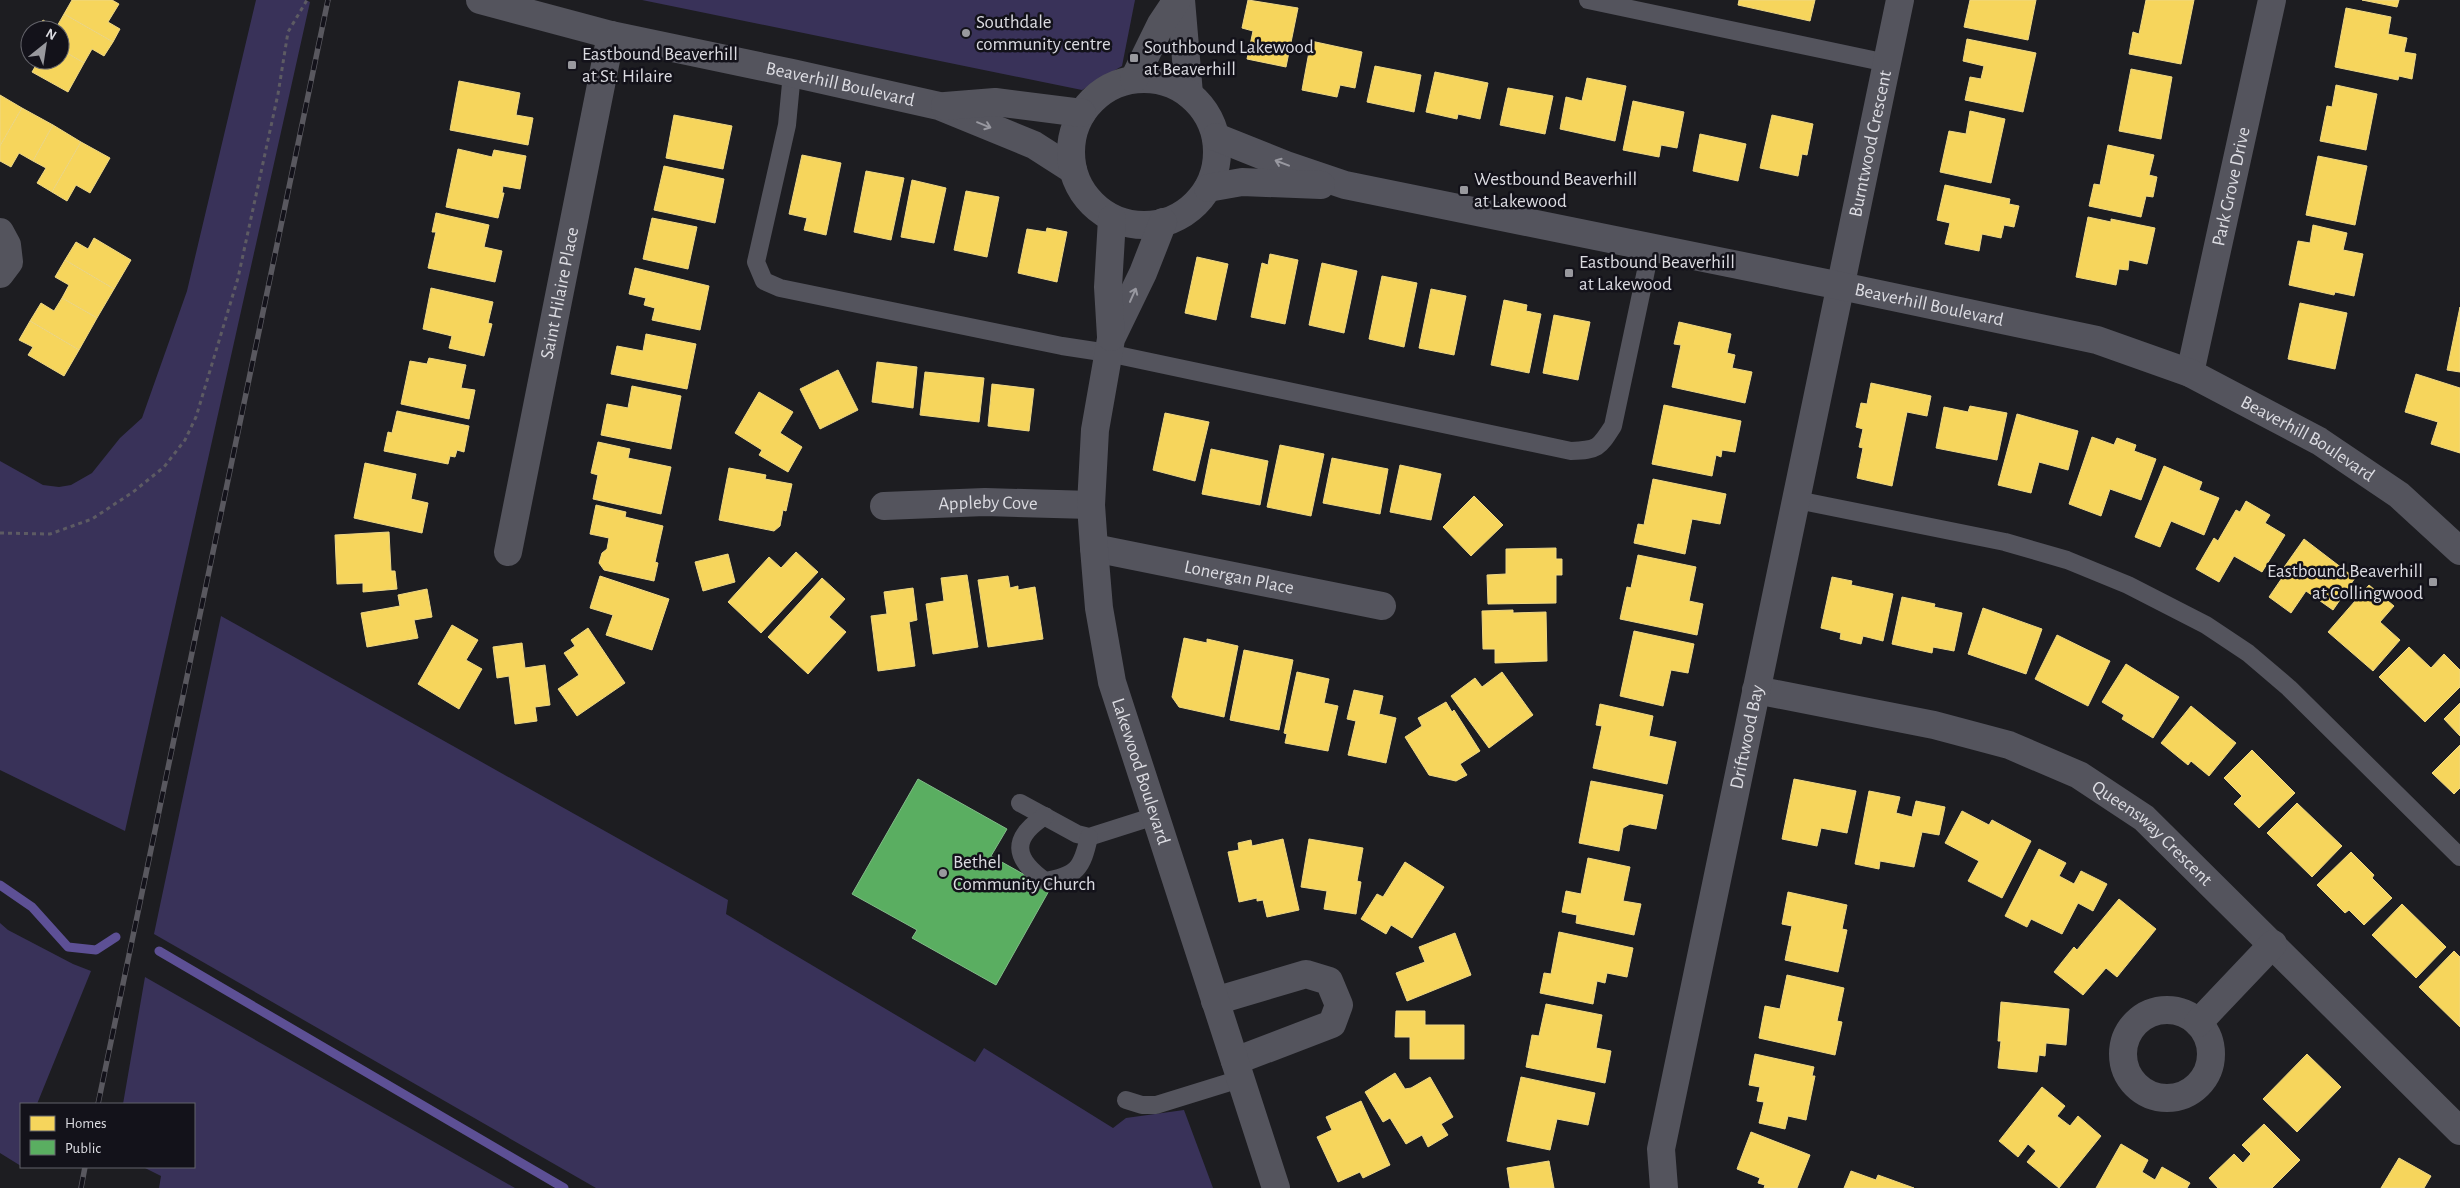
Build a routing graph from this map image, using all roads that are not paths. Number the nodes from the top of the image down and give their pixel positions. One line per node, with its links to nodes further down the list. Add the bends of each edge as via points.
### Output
1 (480, 0): 7 (street, Beaverhill Boulevard)
2 (1177, 0): 10 (street, via 1161,24)
3 (1181, 0): 11 (street)
4 (1588, 0): 8 (lane)
5 (1900, 0): 8 (street, Burntwood Crescent)
6 (2272, 0): 25 (street, Park Grove Drive)
7 (611, 35): 9 (street, Beaverhill Boulevard); 31 (street, Saint Hilaire Place)
8 (1887, 63): 23 (street, Burntwood Crescent)
9 (792, 72): 12 (street, Beaverhill Boulevard); 24 (lane, via 787,125 756,262 764,281 780,288 1062,346)
10 (1134, 79): 11 (street, via 1166,82); 13 (street, via 1110,86 1087,104)
11 (1189, 94): 14 (street, via 1206,113)
12 (939, 106): 13 (street, Beaverhill Boulevard, via 995,102); 15 (street, Beaverhill Boulevard, one-way to 15, via 1034,145)
13 (1082, 114): 15 (street, via 1074,127)
14 (1216, 136): 16 (street, Beaverhill Boulevard, one-way to 14); 17 (street, via 1216,166)
15 (1073, 170): 18 (street, via 1080,189 1091,204)
16 (1345, 185): 17 (street, Beaverhill Boulevard, via 1242,182); 21 (street, Beaverhill Boulevard)
17 (1208, 188): 19 (street, via 1198,203 1177,218)
18 (1112, 219): 19 (street, via 1137,226); 24 (street, Lakewood Boulevard, via 1108,287)
19 (1163, 222): 24 (street, Lakewood Boulevard, one-way to 19)
20 (0, 232): 22 (street, via 7,245 9,262)
21 (1651, 247): 23 (street, Beaverhill Boulevard); 24 (lane, via 1613,426 1592,450 1571,452)
22 (0, 274)
23 (1841, 286): 25 (street, Beaverhill Boulevard, via 2097,340); 26 (street, Driftwood Bay)
24 (1110, 346): 27 (street, Lakewood Boulevard, via 1095,430)
25 (2190, 373): 30 (street, Beaverhill Boulevard, via 2319,441 2399,495)
26 (1797, 500): 33 (street, Driftwood Bay); 38 (lane, via 2005,542 2067,560 2128,585 2206,624 2290,688)
27 (1091, 504): 28 (street, Appleby Cove, via 985,502); 29 (street, Lakewood Boulevard)
28 (884, 506)
29 (1094, 548): 32 (street, Lonergan Place); 36 (street, Lakewood Boulevard, via 1099,608 1112,682)
30 (2459, 549)
31 (508, 552)
32 (1382, 606)
33 (1756, 690): 39 (street, Queensway Crescent, via 1934,725 2010,745 2079,776 2144,818); 46 (street, Driftwood Bay, via 1661,1149)
34 (1020, 803): 35 (lane)
35 (1045, 816): 37 (lane); 37 (lane, via 1022,838 1021,853 1028,869 1045,881 1076,871 1084,859)
36 (1156, 816): 37 (lane); 40 (street, Lakewood Boulevard)
37 (1089, 838)
38 (2460, 857)
39 (2273, 944): 41 (street); 44 (street, Queensway Crescent)
40 (1215, 1001): 42 (street, Lakewood Boulevard); 42 (street, via 1306,974 1329,981 1339,1005 1332,1024)
41 (2198, 1023)
42 (1238, 1070): 43 (lane, via 1156,1105); 45 (street, Lakewood Boulevard)
43 (1126, 1100)
44 (2460, 1131)
45 (1276, 1188)
46 (1664, 1188)

